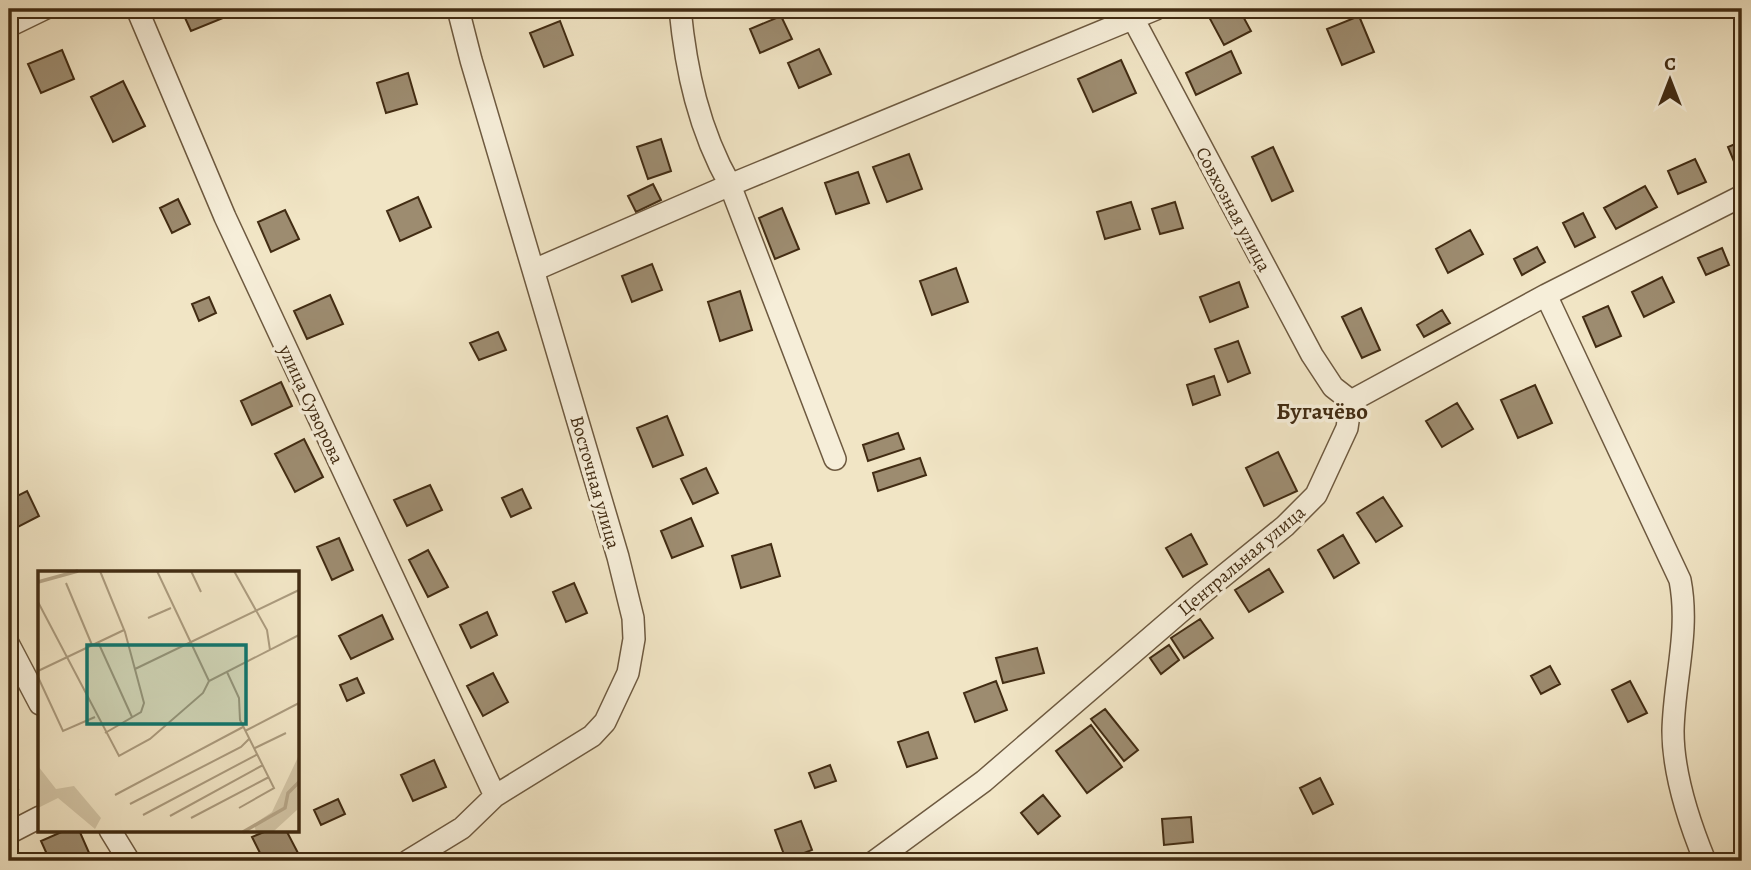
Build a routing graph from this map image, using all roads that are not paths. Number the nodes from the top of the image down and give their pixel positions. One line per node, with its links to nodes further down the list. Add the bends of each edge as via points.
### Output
1 (44, 9): 7 (street)
2 (137, 9): 16 (street, улица Суворова, via 225,217)
3 (458, 9): 10 (street, Восточная улица)
4 (680, 9): 8 (street, via 685,61 710,151)
5 (1156, 9): 6 (street)
6 (1131, 14): 8 (street); 12 (street, Совхозная улица, via 1312,355 1334,387)
7 (9, 26)
8 (730, 185): 10 (street); 13 (street)
9 (1742, 196): 11 (street)
10 (534, 270): 16 (street, Восточная улица, via 618,557 634,639 628,673 605,722 592,736)
11 (1546, 295): 12 (street); 23 (street, via 1680,580 1685,623 1673,732 1691,828)
12 (1351, 401): 22 (street, Центральная улица, via 1347,428 1316,495 1285,526 984,781)
13 (835, 459)
14 (9, 645): 15 (street)
15 (38, 700)
16 (495, 796): 21 (street, Восточная улица, via 462,828)
17 (38, 818): 19 (street)
18 (111, 832): 20 (street)
19 (9, 833)
20 (129, 861)
21 (408, 861)
22 (875, 861)
23 (1706, 861)

